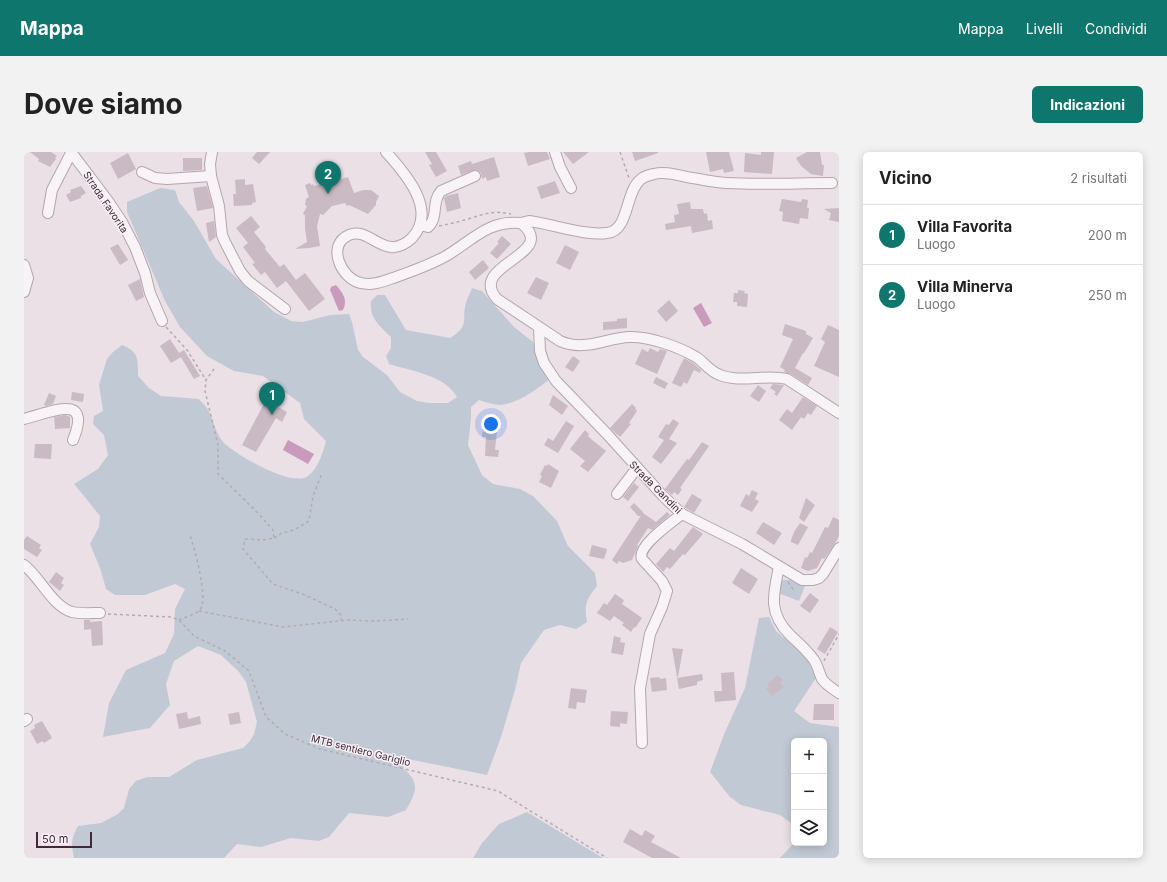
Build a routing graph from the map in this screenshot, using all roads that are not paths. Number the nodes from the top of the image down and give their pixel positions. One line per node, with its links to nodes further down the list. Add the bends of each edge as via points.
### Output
1 (212, 152): 6 (street)
2 (386, 152): 12 (street, via 406,175 416,194)
3 (555, 152): 9 (street)
4 (71, 153): 10 (street, via 52,190); 16 (street, Strada Favorita, via 122,222 135,247)
5 (142, 172): 6 (street, via 155,178)
6 (211, 176): 15 (street, via 222,235 240,271 248,281)
7 (475, 176): 12 (street, via 441,190 434,202 434,219 431,224)
8 (832, 183): 11 (street, via 724,182 656,173 640,180 615,231 597,233 540,222)
9 (571, 188)
10 (48, 213)
11 (521, 223): 12 (street, via 495,225 426,266 375,283 366,284 353,280 339,264 338,248 347,235 360,234 392,247 408,242); 17 (street, via 530,232 530,244 492,277 491,289 497,299)
12 (424, 226)
13 (25, 270): 14 (street, via 28,278)
14 (24, 292)
15 (285, 309)
16 (162, 321)
17 (538, 328): 18 (street, via 560,341 573,345 628,337 649,339 695,357 720,376 777,376 787,379); 21 (street, Strada Gandini, via 540,350 549,371)
18 (839, 413)
19 (24, 419): 20 (street, via 60,409 73,410 79,422)
20 (73, 440)
21 (637, 468): 22 (street); 23 (street, Strada Gandini)
22 (617, 494)
23 (682, 514): 26 (street, Strada Gandini, via 742,544); 29 (street, via 653,538 641,553 642,559 662,581 667,591 650,634 640,688)
24 (839, 548): 26 (street, Strada Gandini, via 823,574 813,580 802,580)
25 (24, 565): 27 (street, via 64,608 74,612)
26 (779, 567): 28 (street, via 773,591 775,613 782,626 807,650 822,679)
27 (100, 613)
28 (839, 693)
29 (642, 743)

